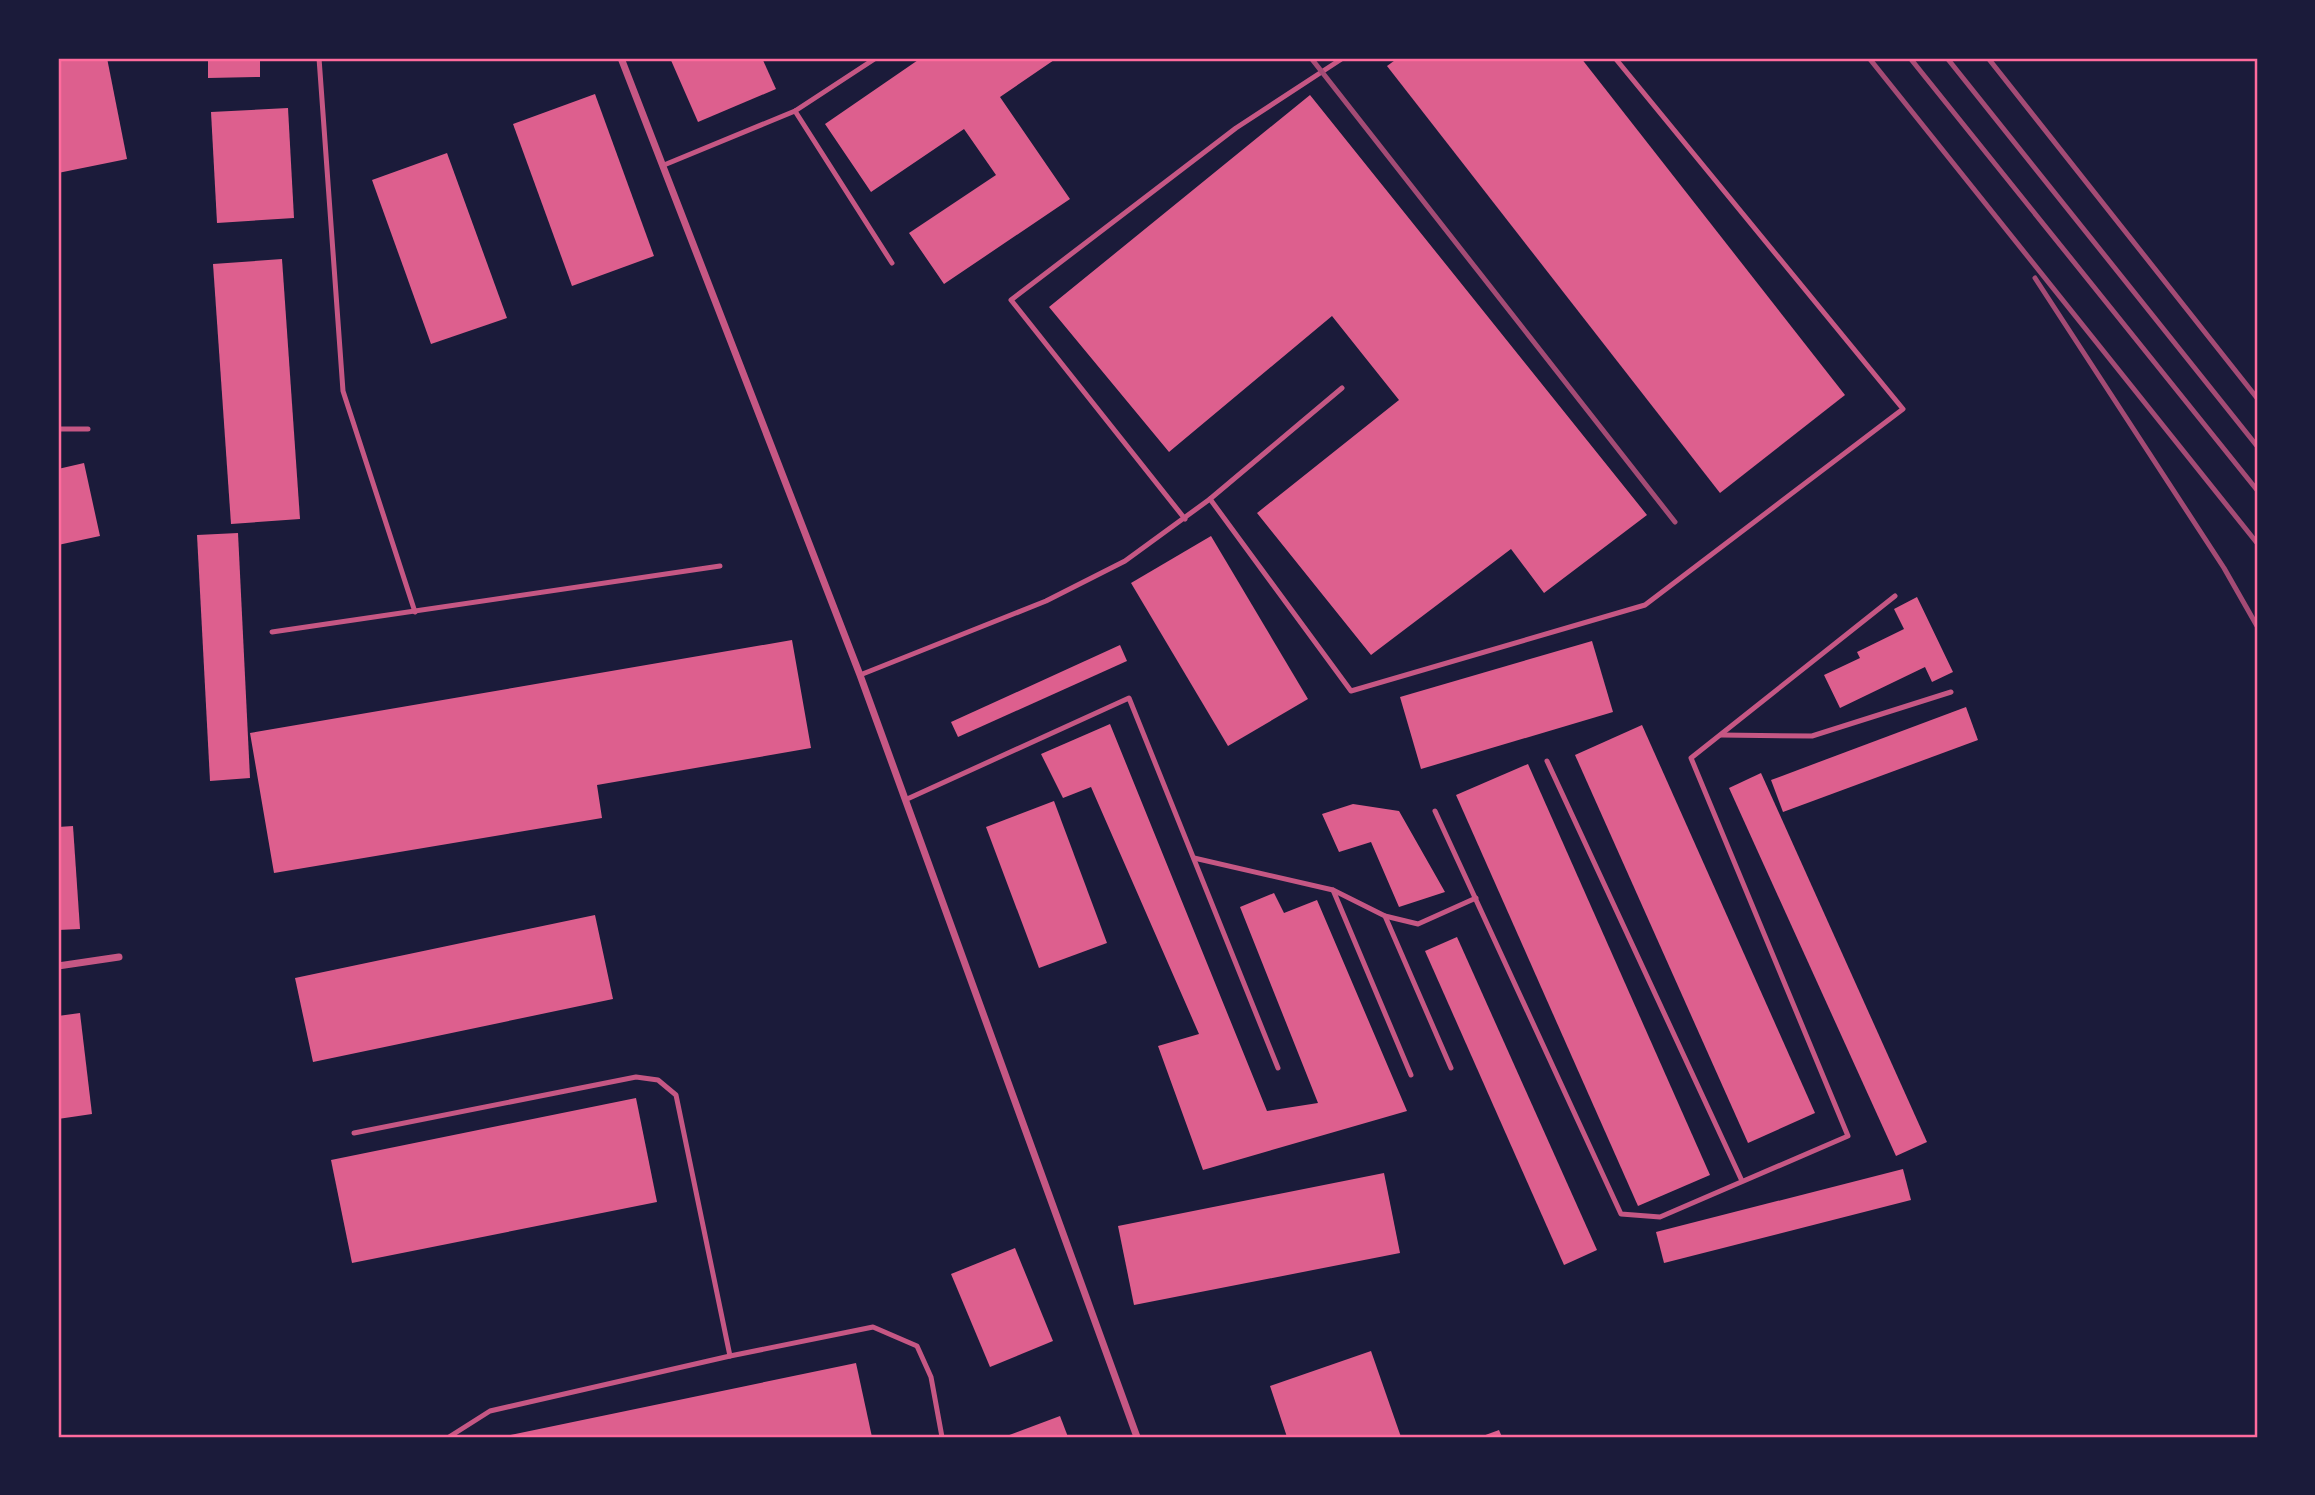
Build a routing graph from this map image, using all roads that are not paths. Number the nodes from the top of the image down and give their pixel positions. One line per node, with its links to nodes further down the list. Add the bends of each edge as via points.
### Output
1 (319, 58): 16 (lane, via 343,391)
2 (621, 58): 7 (street)
3 (876, 58): 6 (lane)
4 (1343, 58): 13 (lane, via 1236,128 1011,300)
5 (1615, 58): 12 (lane, via 1903,409 1645,605 1351,691)
6 (795, 110): 7 (lane); 8 (lane)
7 (664, 165): 18 (street)
8 (892, 263)
9 (1342, 388): 12 (lane)
10 (58, 429): 11 (lane)
11 (88, 429)
12 (1210, 499): 13 (lane)
13 (1185, 519): 18 (lane, via 1125,561 1046,601)
14 (720, 566): 16 (lane)
15 (1895, 596): 20 (lane)
16 (415, 612): 17 (lane)
17 (272, 632)
18 (860, 675): 22 (street)
19 (1951, 692): 20 (lane, via 1812,736)
20 (1721, 734): 34 (lane, via 1691,758 1848,1136)
21 (1547, 761): 34 (lane)
22 (905, 800): 24 (lane, via 1129,698); 38 (street)
23 (1435, 811): 26 (lane)
24 (1194, 858): 25 (lane); 30 (lane)
25 (1333, 890): 27 (lane); 32 (lane)
26 (1476, 898): 27 (lane, via 1418,924); 34 (lane, via 1621,1214 1660,1217)
27 (1385, 916): 31 (lane)
28 (119, 957): 29 (street)
29 (58, 966)
30 (1278, 1068)
31 (1451, 1068)
32 (1411, 1075)
33 (354, 1133): 35 (lane, via 636,1077 658,1080 676,1095)
34 (1742, 1181)
35 (730, 1356): 36 (lane, via 490,1411); 37 (lane, via 873,1327 917,1346 931,1377)
36 (449, 1437)
37 (942, 1437)
38 (1138, 1437)

